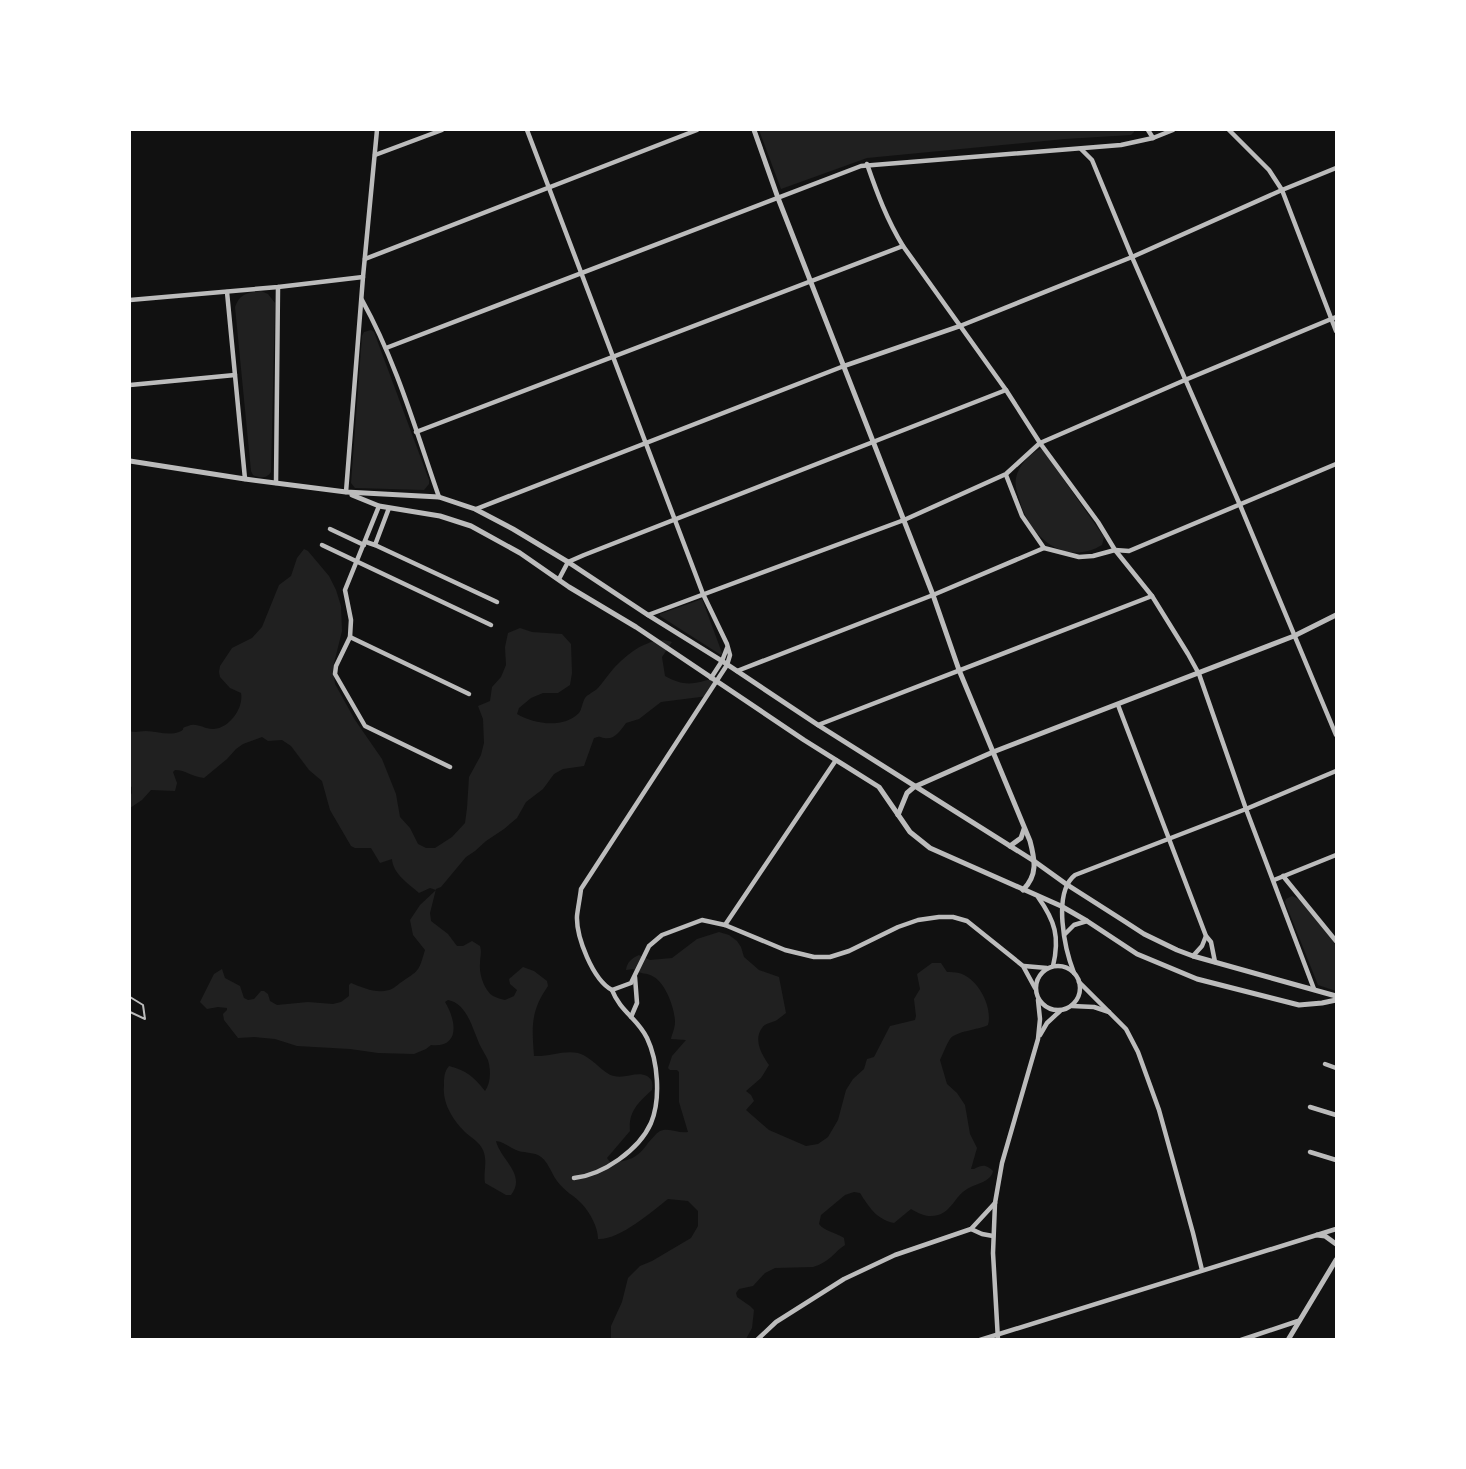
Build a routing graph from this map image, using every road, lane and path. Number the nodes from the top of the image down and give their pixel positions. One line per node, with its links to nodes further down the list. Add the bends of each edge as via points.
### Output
1 (377, 130): 11 (street)
2 (442, 130): 11 (street)
3 (527, 130): 14 (street)
4 (697, 130): 14 (street)
5 (754, 130): 16 (street)
6 (1147, 130): 9 (street)
7 (1173, 130): 9 (street)
8 (1229, 130): 15 (street)
9 (1153, 138): 10 (street)
10 (1080, 148): 12 (street); 18 (street, via 1092,160)
11 (375, 155): 19 (street)
12 (867, 164): 16 (street); 17 (street, via 890,226)
13 (1336, 168): 15 (street)
14 (548, 187): 19 (street); 20 (street)
15 (1282, 190): 18 (street); 27 (street)
16 (778, 198): 20 (street); 22 (street)
17 (903, 246): 22 (street); 28 (street)
18 (1132, 257): 28 (street); 34 (street)
19 (365, 259): 21 (street)
20 (581, 272): 30 (street); 31 (street)
21 (363, 277): 23 (street); 26 (street)
22 (811, 282): 31 (street); 32 (street)
23 (278, 288): 24 (street); 45 (street)
24 (227, 292): 25 (street); 33 (street)
25 (130, 300)
26 (362, 300): 30 (street); 46 (street)
27 (1334, 318): 29 (street); 34 (street)
28 (960, 326): 32 (street); 36 (street)
29 (1336, 331)
30 (386, 348): 37 (street)
31 (613, 357): 37 (street); 38 (street)
32 (844, 366): 38 (street); 39 (street)
33 (235, 375): 35 (street); 44 (street)
34 (1185, 380): 40 (street); 48 (street)
35 (130, 385)
36 (1006, 390): 39 (street); 40 (street)
37 (416, 432): 47 (street)
38 (646, 442): 51 (street); 52 (street)
39 (873, 442): 52 (street); 53 (street)
40 (1040, 443): 43 (street); 59 (street)
41 (130, 461): 44 (street)
42 (1336, 464): 48 (street)
43 (1006, 474): 53 (street); 58 (street, via 1022,516)
44 (245, 479): 45 (street)
45 (276, 484): 46 (street)
46 (346, 492): 47 (street); 49 (street)
47 (439, 497): 51 (street)
48 (1240, 505): 59 (street, via 1129,551); 70 (street)
49 (379, 506): 50 (street); 55 (street)
50 (389, 508): 57 (street); 62 (street, via 471,526)
51 (475, 509): 61 (street)
52 (674, 519): 61 (street); 63 (street)
53 (904, 520): 63 (street); 64 (street)
54 (330, 528): 55 (street)
55 (365, 543): 57 (street); 60 (street)
56 (322, 545): 60 (street)
57 (376, 545): 66 (street)
58 (1044, 548): 59 (street, via 1079,557); 64 (street)
59 (1115, 550): 65 (street)
60 (358, 561): 69 (street); 71 (street, via 345,590)
61 (568, 562): 62 (street); 67 (street)
62 (559, 579): 76 (street)
63 (703, 594): 67 (street); 72 (street, via 727,644 730,655)
64 (933, 595): 73 (street); 74 (street)
65 (1152, 596): 73 (street); 75 (street)
66 (497, 602)
67 (648, 615): 72 (street)
68 (1336, 615): 70 (street)
69 (491, 625)
70 (1294, 636): 75 (street); 80 (street)
71 (350, 638): 77 (street); 83 (street, via 335,674 365,726)
72 (725, 663): 74 (street); 76 (street)
73 (959, 670): 79 (street); 81 (street)
74 (736, 671): 79 (street)
75 (1199, 674): 78 (street); 86 (street)
76 (714, 679): 82 (street); 113 (street, via 581,889 579,933 596,975)
77 (469, 694)
78 (1118, 705): 81 (street); 89 (street)
79 (818, 725): 85 (street)
80 (1336, 735)
81 (993, 752): 85 (street); 88 (street)
82 (836, 760): 87 (street, via 879,787); 100 (street)
83 (450, 767)
84 (1336, 771): 86 (street)
85 (914, 787): 87 (street); 90 (street)
86 (1246, 808): 89 (street); 94 (street)
87 (898, 815): 96 (street, via 930,848)
88 (1024, 829): 90 (street, via 1018,842); 92 (street)
89 (1168, 838): 95 (street, via 1075,875); 102 (street)
90 (1010, 846): 92 (street)
91 (1336, 855): 93 (street)
92 (1034, 861): 95 (street); 96 (street, via 1033,877)
93 (1283, 876): 94 (street); 103 (street)
94 (1274, 880): 112 (street)
95 (1066, 884): 98 (street); 104 (street, via 1144,934)
96 (1023, 890): 97 (street)
97 (1038, 897): 98 (street); 107 (street, via 1056,937)
98 (1061, 906): 99 (street); 101 (street)
99 (1087, 921): 101 (street); 115 (street, via 1137,954 1197,979 1300,1004)
100 (725, 925): 106 (street, via 785,950 830,957 918,920 953,917 967,920); 109 (street, via 702,920 662,936 649,946)
101 (1065, 934): 108 (street)
102 (1206, 936): 104 (street); 105 (street)
103 (1336, 941)
104 (1193, 956): 105 (street)
105 (1215, 962): 112 (street)
106 (1023, 965): 107 (street); 111 (street)
107 (1050, 967): 108 (street); 111 (street, via 1038,977)
108 (1074, 973): 110 (street)
109 (635, 977): 113 (street); 121 (street, via 636,1003)
110 (1079, 982): 117 (street, via 1079,995); 120 (street)
111 (1035, 988): 116 (street)
112 (1314, 989): 115 (street)
113 (612, 990): 121 (street)
114 (130, 997): 119 (lane, via 143,1005 145,1019)
115 (1336, 998)
116 (1038, 1000): 118 (street); 122 (street)
117 (1072, 1006): 118 (street); 120 (street)
118 (1060, 1011): 122 (street)
119 (130, 1012)
120 (1110, 1012): 137 (street, via 1126,1029 1150,1084)
121 (631, 1017): 129 (street, via 647,1037 656,1066 657,1097 651,1123 632,1149 601,1171)
122 (1038, 1039): 130 (street)
123 (1325, 1064): 124 (street)
124 (1336, 1068)
125 (1310, 1107): 126 (street)
126 (1336, 1115)
127 (1310, 1152): 128 (street)
128 (1336, 1160)
129 (574, 1178)
130 (995, 1203): 131 (street); 134 (street)
131 (971, 1229): 134 (street); 140 (street, via 873,1264 776,1322)
132 (1336, 1229): 133 (street)
133 (1317, 1235): 135 (street); 137 (street)
134 (993, 1236): 139 (street)
135 (1336, 1244)
136 (1336, 1260): 138 (street)
137 (1202, 1270): 139 (street)
138 (1298, 1321): 142 (street); 143 (street)
139 (998, 1337): 141 (street)
140 (757, 1339)
141 (979, 1339)
142 (1241, 1339)
143 (1287, 1339)

